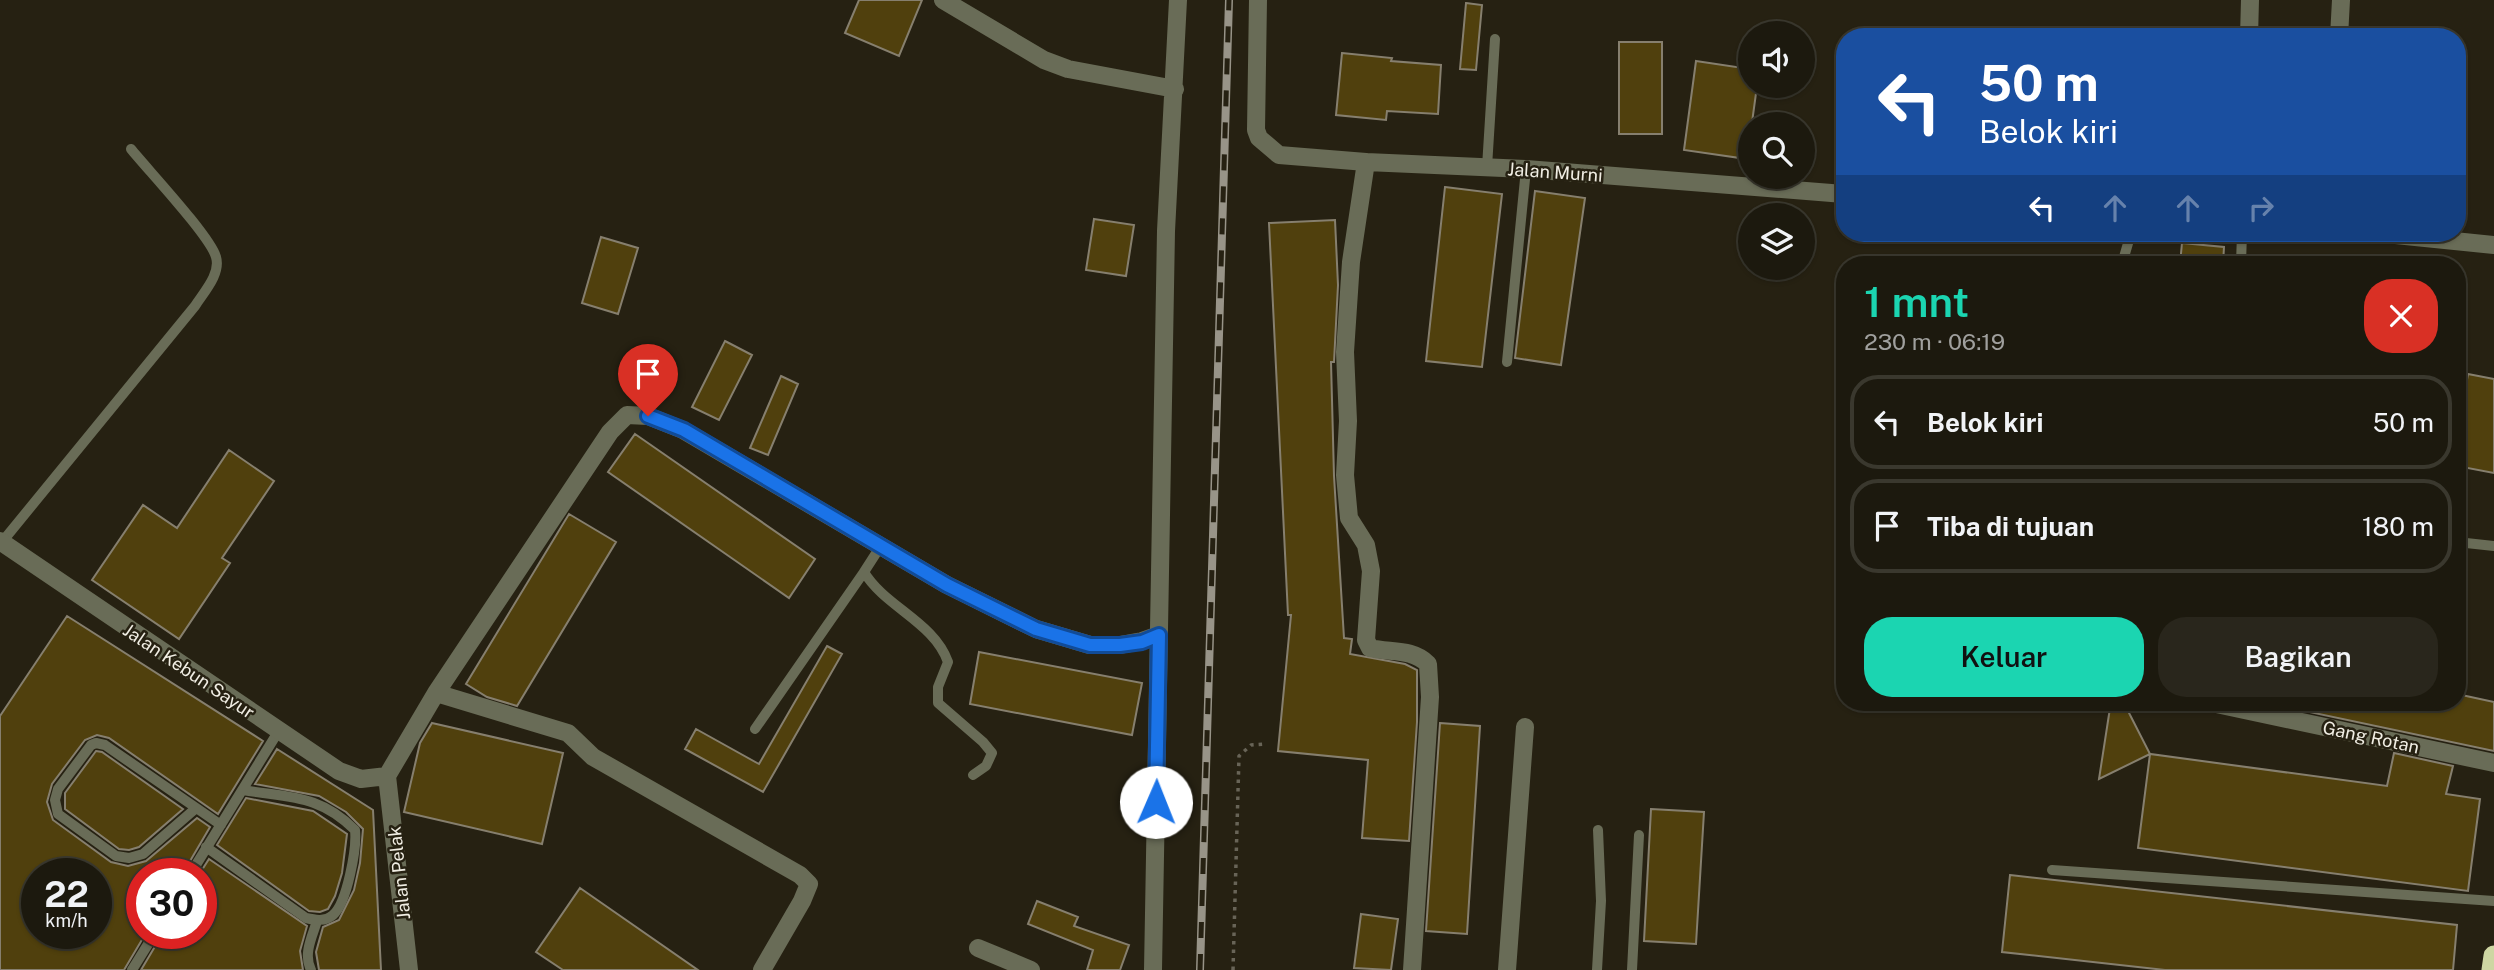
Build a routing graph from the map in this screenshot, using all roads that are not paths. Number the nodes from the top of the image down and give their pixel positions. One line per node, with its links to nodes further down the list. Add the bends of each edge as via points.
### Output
1 (943, 0): 9 (street, via 1068,69)
2 (1178, 0): 9 (street)
3 (1258, 0): 11 (street, Jalan Murni, via 1256,130 1279,155)
4 (2250, 0): 6 (street)
5 (2341, 0): 7 (street)
6 (2249, 28)
7 (2339, 28)
8 (1495, 39): 12 (lane)
9 (1175, 89): 23 (street, via 1166,231)
10 (131, 149): 18 (lane, via 205,240 216,257 215,275 195,306)
11 (1366, 162): 12 (street, Jalan Murni); 50 (street, via 1351,262 1345,352 1345,498 1349,518 1366,545 1371,571 1366,640 1370,648 1411,653 1428,664 1430,697)
12 (1487, 167): 13 (street, Jalan Murni)
13 (1526, 169): 14 (street, Jalan Murni); 17 (lane)
14 (1836, 193)
15 (2464, 242): 16 (street)
16 (2494, 245)
17 (1507, 362)
18 (1, 542): 28 (street, Jalan Kebun Sayur)
19 (2466, 543): 21 (lane)
20 (881, 544): 22 (lane); 23 (street, via 947,585 1036,629 1090,645 1142,642); 24 (street, via 684,430 648,416 627,415 610,432)
21 (2494, 546)
22 (863, 572): 27 (lane); 30 (lane, via 878,593 915,621 945,653 948,662 938,687 938,703 992,753 986,766)
23 (1159, 635): 49 (street)
24 (436, 694): 31 (street); 47 (street, via 568,733 593,757 800,875 808,884 802,901)
25 (2249, 711): 29 (street, Gang Rotan)
26 (1525, 727): 51 (street)
27 (755, 729)
28 (278, 732): 31 (street, Jalan Kebun Sayur, via 339,771 361,779); 32 (lane)
29 (2494, 763)
30 (972, 775)
31 (387, 776): 46 (street, Jalan Pelak)
32 (243, 790): 34 (lane); 41 (lane, via 314,801 355,830 356,845 343,899 333,915)
33 (195, 809): 33 (lane, via 96,743 58,789 55,800 58,814 116,856 129,858 143,854); 34 (lane)
34 (221, 825): 37 (lane)
35 (1598, 830): 52 (lane, via 1601,901)
36 (1639, 835): 53 (lane)
37 (206, 848): 38 (lane); 41 (lane, via 306,918)
38 (200, 858)
39 (2052, 870): 40 (lane)
40 (2494, 901)
41 (317, 921): 45 (lane, via 308,951)
42 (978, 948): 48 (street)
43 (145, 949): 44 (lane)
44 (132, 970)
45 (311, 970)
46 (409, 970)
47 (762, 970)
48 (1031, 970)
49 (1153, 970)
50 (1412, 970)
51 (1507, 970)
52 (1597, 970)
53 (1632, 970)

